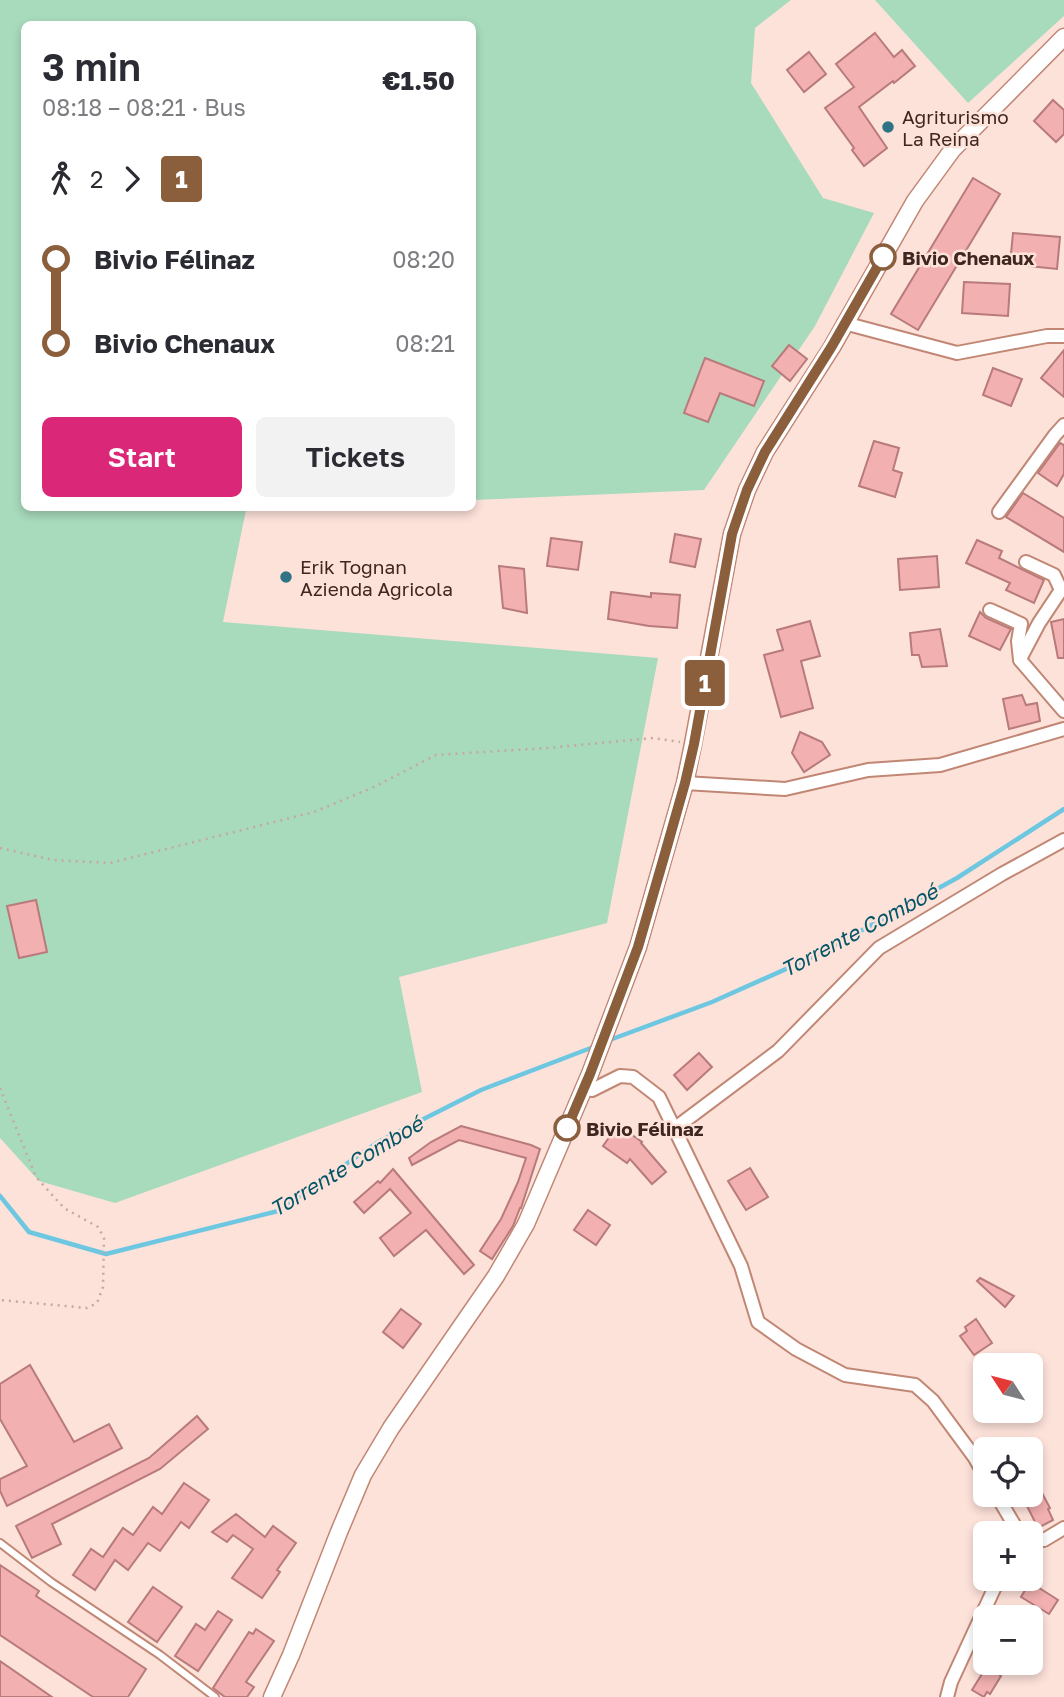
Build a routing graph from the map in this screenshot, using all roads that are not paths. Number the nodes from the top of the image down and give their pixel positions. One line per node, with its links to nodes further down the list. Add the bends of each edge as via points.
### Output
1 (1064, 37): 2 (main road, via 953,149 915,201)
2 (844, 323): 3 (street, via 957,353); 11 (main road, via 765,452 747,490 732,534)
3 (1064, 336)
4 (1064, 425): 5 (street)
5 (999, 512)
6 (1026, 562): 8 (street, via 1054,575 1061,590)
7 (990, 610): 8 (street, via 1021,624 1017,641)
8 (1020, 660): 9 (street)
9 (1064, 711)
10 (1064, 729): 11 (street, via 940,765 868,770 785,789)
11 (685, 783): 13 (main road, via 638,947)
12 (1064, 841): 14 (street, via 879,948 778,1051)
13 (587, 1081): 14 (street, via 592,1090 620,1076 633,1077 659,1097); 21 (main road, via 526,1224 363,1475)
14 (674, 1129): 15 (street, via 741,1266 758,1322 845,1375 915,1385 933,1401)
15 (973, 1455)
16 (1064, 1528): 17 (street)
17 (1043, 1541)
18 (0, 1543): 20 (lane)
19 (993, 1591): 22 (street)
20 (215, 1697)
21 (272, 1697)
22 (947, 1697)

